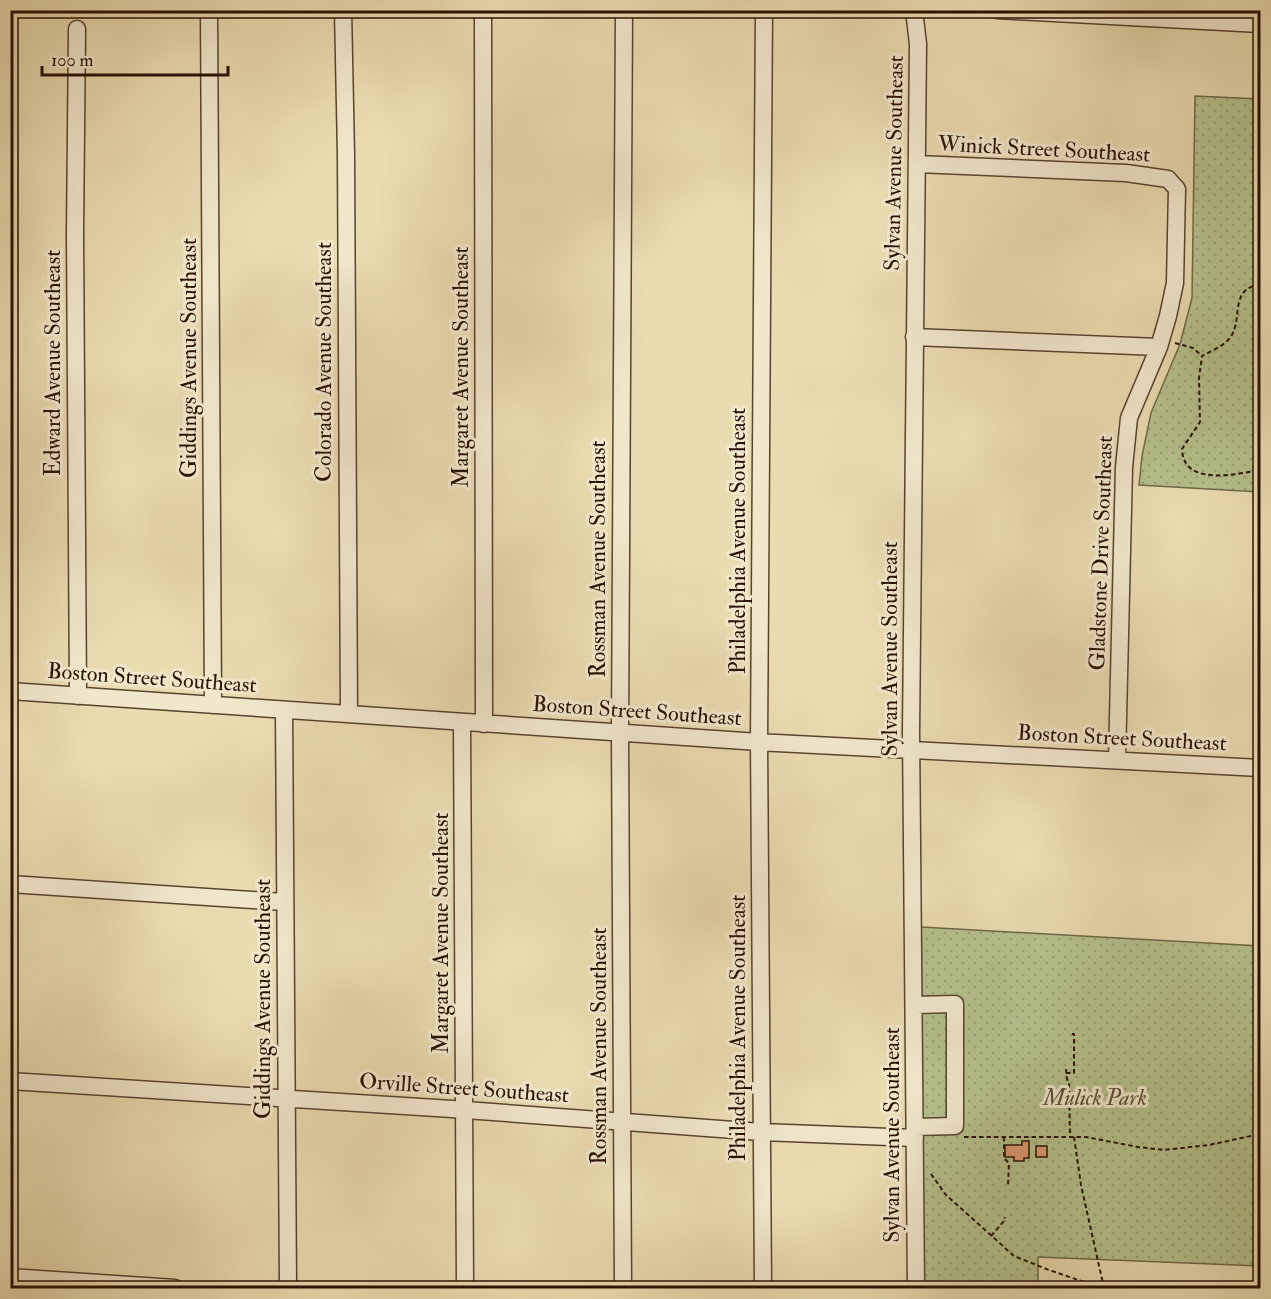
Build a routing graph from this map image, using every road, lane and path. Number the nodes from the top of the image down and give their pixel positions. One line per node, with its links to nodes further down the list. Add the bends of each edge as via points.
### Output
1 (209, 10): 20 (street, Giddings Avenue Southeast)
2 (343, 10): 22 (street, Colorado Avenue Southeast)
3 (483, 10): 24 (street, Margaret Avenue Southeast)
4 (624, 10): 25 (street, Rossman Avenue Southeast)
5 (764, 10): 26 (street, Philadelphia Avenue Southeast)
6 (914, 10): 11 (street, Sylvan Avenue Southeast, via 918,44)
7 (997, 10): 8 (street)
8 (1178, 16): 9 (street)
9 (1260, 24)
10 (77, 29): 19 (street, Edward Avenue Southeast)
11 (917, 164): 12 (street, Winick Street Southeast, via 1126,173); 14 (street, Sylvan Avenue Southeast)
12 (1168, 179): 15 (street, Gladstone Drive Southeast, via 1177,190 1175,283)
13 (1260, 284): 16 (path, via 1249,287 1241,297 1230,338)
14 (915, 337): 15 (street); 27 (street, Sylvan Avenue Southeast)
15 (1160, 343): 16 (path, via 1187,346); 28 (street, Gladstone Drive Southeast, via 1130,418 1124,467)
16 (1202, 356): 17 (path, via 1200,422 1184,444 1184,460 1193,470 1212,475)
17 (1260, 470)
18 (10, 691): 19 (street, Boston Street Southeast)
19 (78, 696): 20 (street, Boston Street Southeast)
20 (213, 705): 21 (street, Boston Street Southeast)
21 (284, 710): 22 (street, Boston Street Southeast); 31 (street, Giddings Avenue Southeast)
22 (349, 714): 23 (street, Boston Street Southeast)
23 (462, 722): 24 (street, Boston Street Southeast); 36 (street, Margaret Avenue Southeast)
24 (484, 724): 25 (street, Boston Street Southeast)
25 (620, 733): 26 (street, Boston Street Southeast); 37 (street, Rossman Avenue Southeast)
26 (759, 741): 27 (street, Boston Street Southeast); 38 (street, Philadelphia Avenue Southeast)
27 (911, 749): 28 (street, Boston Street Southeast); 32 (street, Sylvan Avenue Southeast)
28 (1116, 760): 29 (street, Boston Street Southeast)
29 (1260, 768)
30 (10, 884): 31 (street)
31 (284, 902): 35 (street, Giddings Avenue Southeast)
32 (914, 1005): 39 (street, Sylvan Avenue Southeast); 39 (street, Orville Street Southeast, via 955,1004 956,1126)
33 (1072, 1034): 43 (path, via 1074,1073 1066,1071)
34 (10, 1081): 35 (street, Orville Street Southeast)
35 (286, 1099): 36 (street, Orville Street Southeast); 51 (street, Giddings Avenue Southeast)
36 (464, 1110): 37 (street, Orville Street Southeast); 52 (street, Margaret Avenue Southeast)
37 (622, 1120): 38 (street, Orville Street Southeast); 53 (street, Rossman Avenue Southeast)
38 (761, 1132): 39 (street, Orville Street Southeast); 54 (street, Philadelphia Avenue Southeast)
39 (915, 1132): 55 (street, Sylvan Avenue Southeast)
40 (1260, 1134): 44 (path, via 1209,1146 1164,1150)
41 (963, 1137): 42 (path)
42 (1004, 1137): 43 (path); 46 (path)
43 (1070, 1137): 44 (path)
44 (1074, 1137): 57 (path)
45 (931, 1174): 48 (path, via 946,1196)
46 (1008, 1185)
47 (1005, 1217): 48 (path)
48 (991, 1236): 56 (path, via 1014,1256)
49 (10, 1277): 50 (street)
50 (175, 1288)
51 (288, 1288)
52 (465, 1288)
53 (623, 1288)
54 (763, 1288)
55 (916, 1288)
56 (1098, 1288)
57 (1104, 1288)

